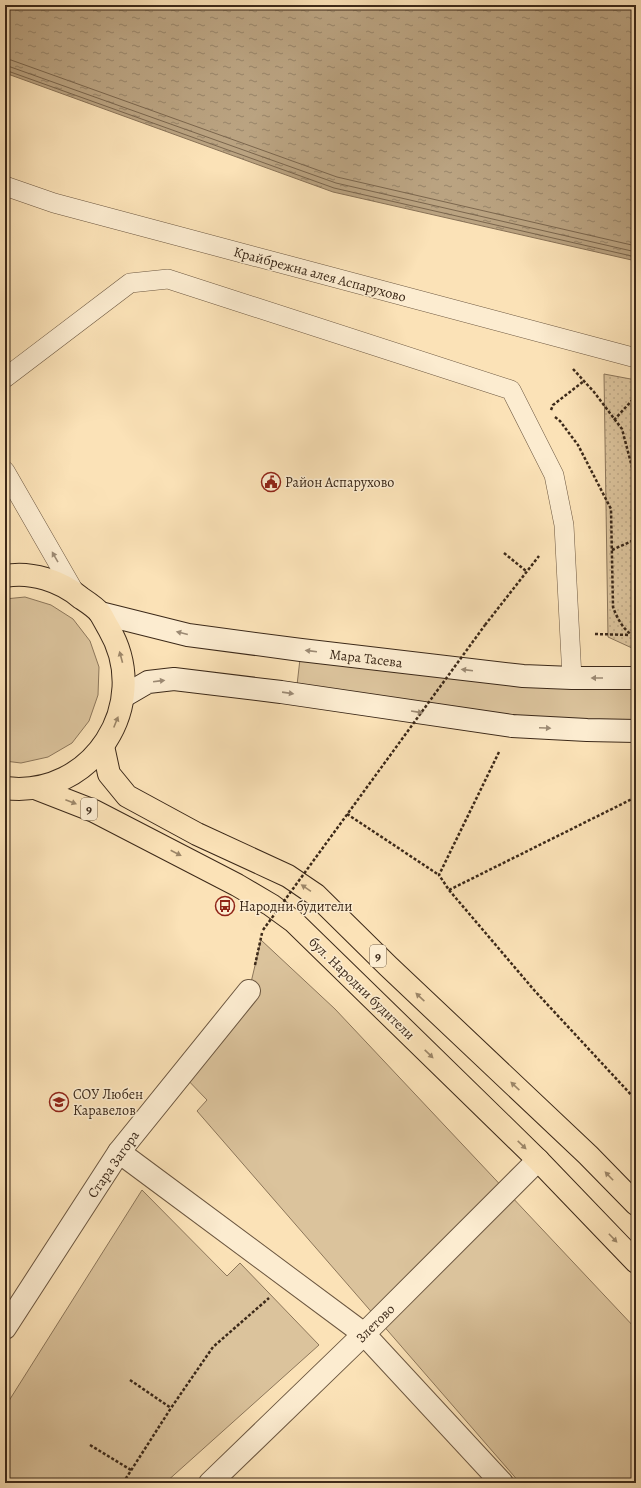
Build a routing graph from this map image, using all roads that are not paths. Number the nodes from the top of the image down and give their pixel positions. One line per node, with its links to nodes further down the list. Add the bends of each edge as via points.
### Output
1 (5, 186): 2 (lane, Крайбрежна алея Аспарухово, via 54,203)
2 (636, 358)
3 (5, 378): 8 (lane, via 130,283 168,279 511,390 554,475 564,525)
4 (5, 471): 6 (lane, one-way to 4)
5 (5, 576): 6 (main road, 9, via 33,576 54,581)
6 (74, 591): 7 (main road, 9)
7 (100, 613): 8 (street, Мара Тасева, one-way to 7, via 507,674 188,635); 10 (main road, 9, one-way to 7, via 124,669 117,642)
8 (572, 678): 9 (street, Мара Тасева, one-way to 8)
9 (636, 678)
10 (124, 696): 11 (street, one-way to 11, via 148,682 174,679 512,726); 12 (main road, 9, one-way to 10, via 117,722)
11 (636, 731)
12 (103, 746): 14 (main road, 9, via 90,761 73,773); 18 (main road, 9, one-way to 12, via 316,895 288,876 197,834 127,796 109,774)
13 (5, 788): 14 (main road, 9)
14 (35, 788): 17 (main road, бул. Народни будители / 9, one-way to 17, via 94,811 237,885 293,921)
15 (249, 991): 16 (street, Стара Загора)
16 (119, 1152): 20 (street, Стара Загора); 21 (street)
17 (538, 1160): 19 (main road, бул. Народни будители / 9, one-way to 19); 21 (street, Злетово)
18 (636, 1204)
19 (636, 1262)
20 (5, 1328)
21 (364, 1334): 22 (street, Злетово); 23 (street)
22 (210, 1483)
23 (502, 1483)

